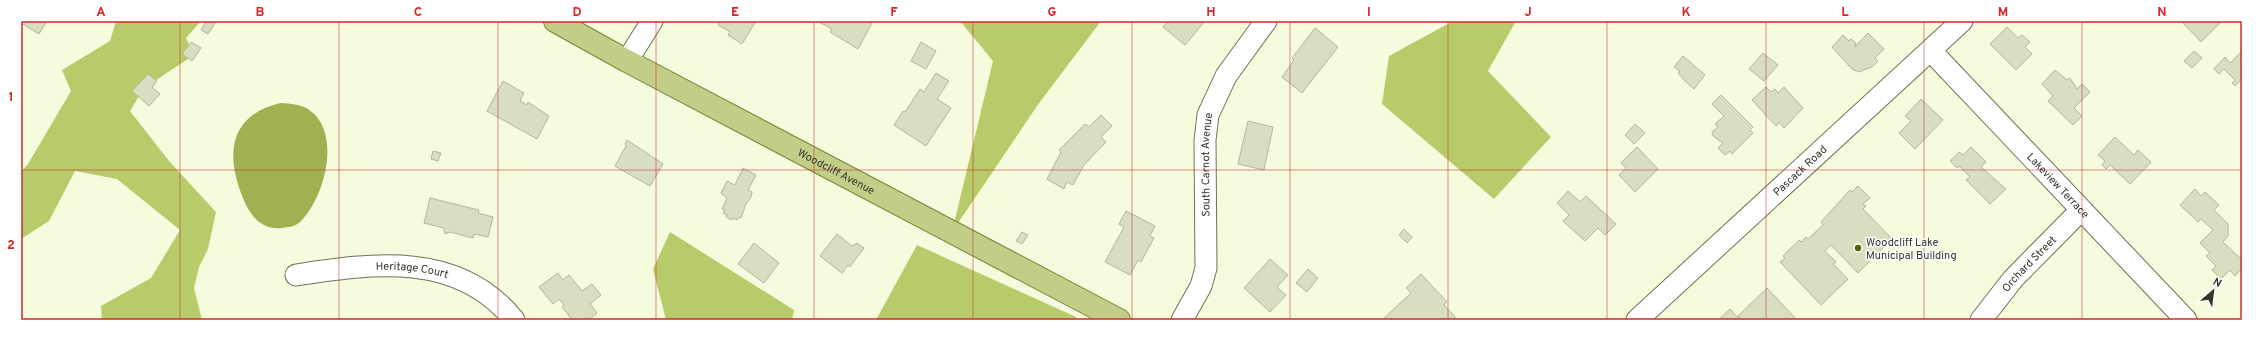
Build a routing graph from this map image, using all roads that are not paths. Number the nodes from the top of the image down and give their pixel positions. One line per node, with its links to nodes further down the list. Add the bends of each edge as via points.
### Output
1 (555, 21): 6 (main road, Woodcliff Avenue)
2 (652, 21): 6 (street)
3 (1266, 21): 11 (street, South Carnot Avenue, via 1226,76 1208,115 1205,140 1206,268 1201,286)
4 (1962, 21): 5 (street, Pascack Road)
5 (1931, 51): 7 (street, Lakeview Terrace); 12 (street, Pascack Road)
6 (627, 61): 10 (main road, Woodcliff Avenue)
7 (2081, 210): 13 (street, Orchard Street, via 2012,279); 14 (street, Lakeview Terrace)
8 (296, 275): 9 (street, Heritage Court, via 346,267 411,265 438,270 484,292)
9 (514, 320)
10 (1119, 320)
11 (1182, 320)
12 (1637, 320)
13 (1981, 320)
14 (2186, 320)

